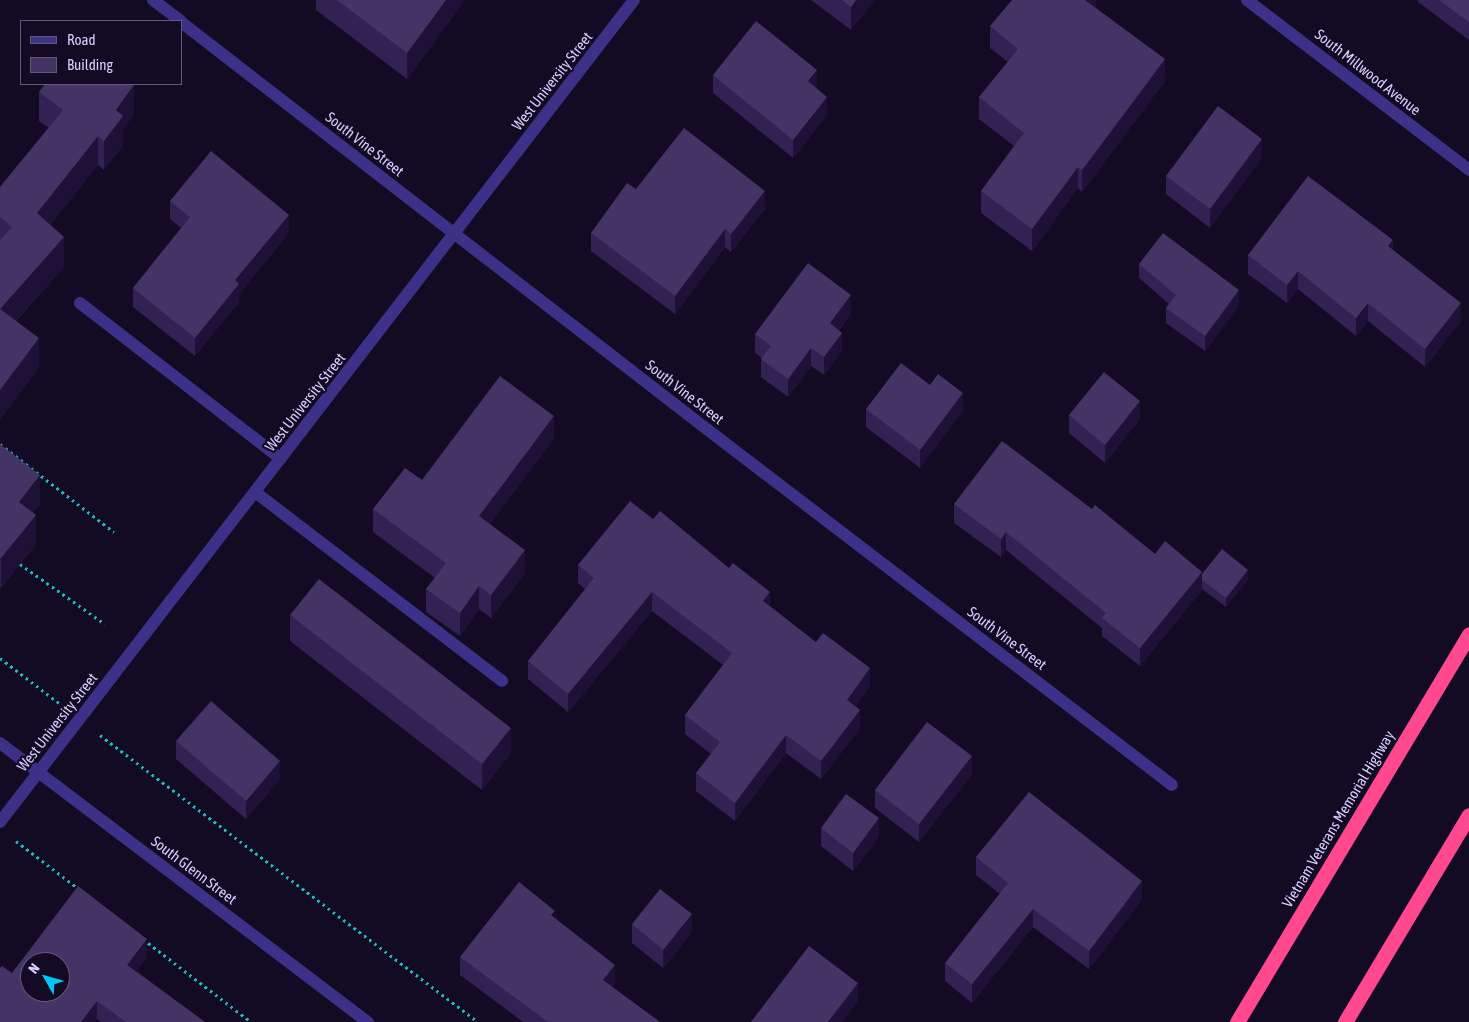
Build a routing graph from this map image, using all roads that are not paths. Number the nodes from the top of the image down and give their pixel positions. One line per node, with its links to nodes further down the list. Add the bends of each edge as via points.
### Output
1 (153, 0): 4 (street, South Vine Street)
2 (634, 0): 7 (street, West University Street)
3 (1247, 0): 6 (street, South Millwood Avenue)
4 (180, 20)
5 (182, 22): 7 (street, South Vine Street)
6 (1469, 170)
7 (455, 234): 9 (street, West University Street); 15 (street, South Vine Street)
8 (80, 304): 9 (street)
9 (281, 459): 10 (street, West University Street)
10 (255, 492): 12 (street); 14 (street, West University Street)
11 (1469, 634): 19 (highway, Vietnam Veterans Memorial Highway)
12 (502, 681)
13 (0, 743): 14 (street, South Glenn Street)
14 (38, 773): 17 (street, West University Street); 18 (street, South Glenn Street)
15 (1172, 785)
16 (1469, 815): 20 (highway)
17 (0, 822)
18 (368, 1022)
19 (1237, 1022)
20 (1345, 1022)

